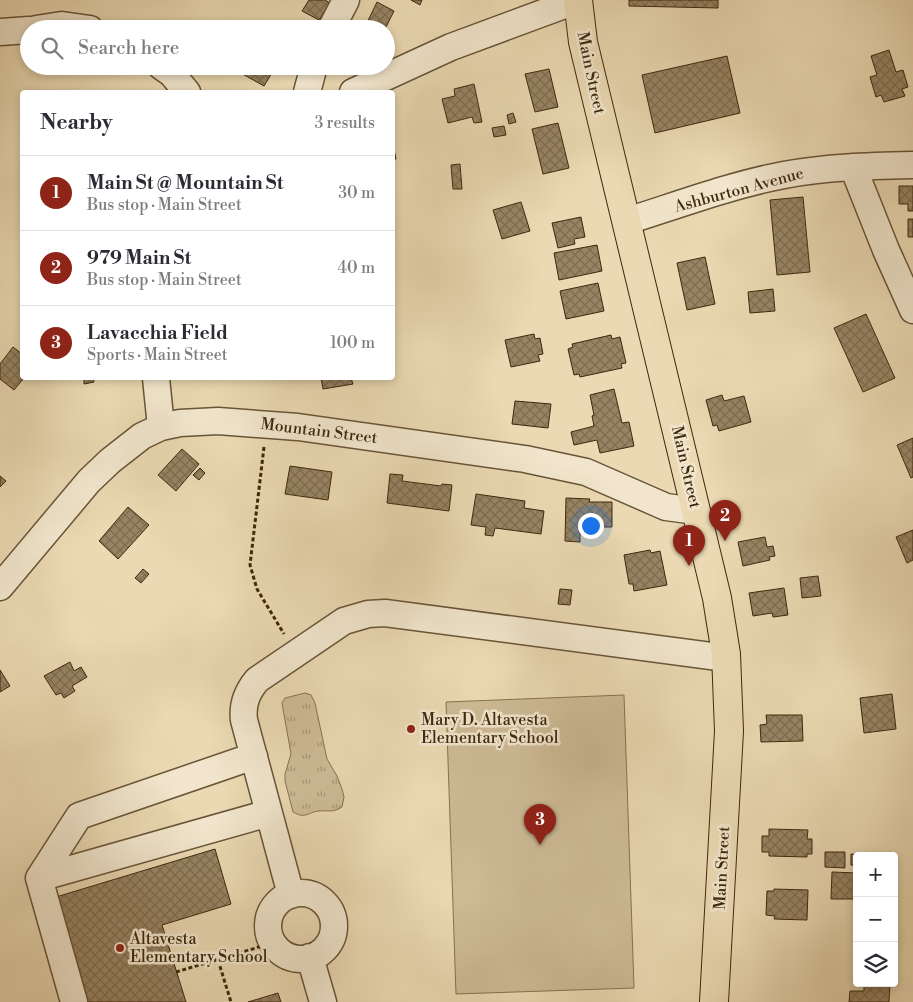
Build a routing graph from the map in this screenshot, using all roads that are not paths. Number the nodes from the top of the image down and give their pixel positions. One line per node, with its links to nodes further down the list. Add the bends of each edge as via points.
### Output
1 (346, 0): 3 (street)
2 (578, 0): 6 (street, via 451,47); 15 (main road, Main Street, via 583,42)
3 (336, 20)
4 (20, 31): 5 (street)
5 (0, 32)
6 (395, 73)
7 (173, 75): 10 (street)
8 (312, 75): 11 (street)
9 (390, 75): 12 (street)
10 (185, 90)
11 (308, 90)
12 (357, 90)
13 (913, 165): 14 (street, Ashburton Avenue)
14 (853, 167): 15 (street, Ashburton Avenue, via 767,179); 16 (street)
15 (627, 221): 19 (main road, Main Street)
16 (913, 310)
17 (156, 380): 18 (street)
18 (161, 427): 19 (street, Mountain Street, via 197,421 266,424 555,464 594,475 666,507); 20 (street, Mountain Street, via 125,447 110,460)
19 (696, 511): 21 (main road, Main Street, via 717,598)
20 (0, 587)
21 (726, 658): 22 (street, via 368,614 344,621 261,677 252,687 244,703 244,715); 29 (main road, Main Street, via 729,731)
22 (254, 756): 23 (street); 24 (street, via 79,816)
23 (269, 813): 24 (street); 25 (street)
24 (39, 878): 27 (street)
25 (292, 895): 26 (street, via 316,897 332,917 333,930 329,942); 26 (street, via 280,900 272,910 268,929 272,941 285,954 297,958)
26 (310, 957): 28 (street)
27 (74, 1002)
28 (323, 1002)
29 (714, 1002)

